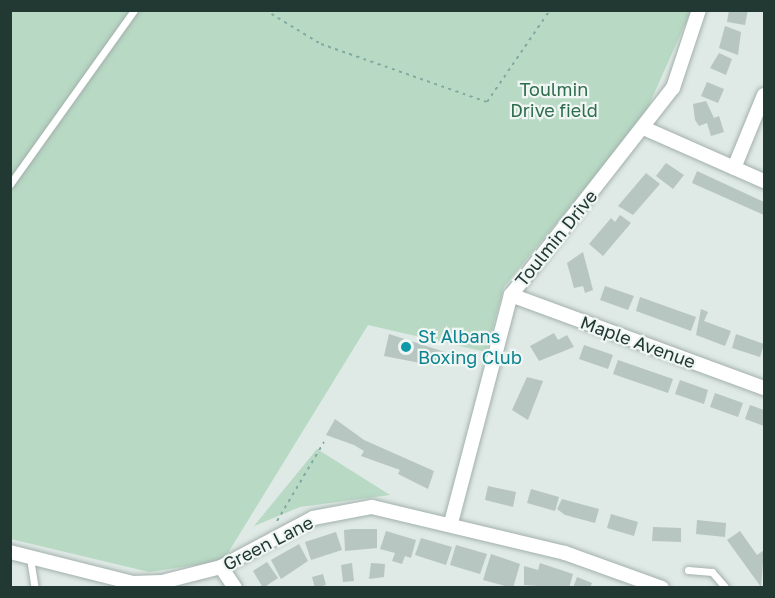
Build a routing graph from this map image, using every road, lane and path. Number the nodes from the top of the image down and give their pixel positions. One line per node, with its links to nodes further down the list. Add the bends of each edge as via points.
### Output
1 (134, 10): 9 (lane)
2 (265, 10): 3 (path, via 321,44 487,102)
3 (550, 10)
4 (699, 10): 6 (street, Toulmin Drive, via 674,88)
5 (765, 95): 7 (street)
6 (646, 129): 7 (street); 10 (street, Toulmin Drive)
7 (734, 168): 8 (street)
8 (765, 181)
9 (10, 184)
10 (511, 295): 11 (street, Maple Avenue); 13 (street, Toulmin Drive)
11 (765, 388)
12 (324, 442): 14 (path)
13 (451, 523): 14 (street, Green Lane, via 372,507 313,518); 22 (street, Green Lane, via 565,553)
14 (265, 542): 17 (street, Green Lane)
15 (10, 552): 16 (street, Green Lane)
16 (30, 558): 17 (street, Green Lane, via 133,583); 20 (lane)
17 (221, 567): 21 (street)
18 (688, 570): 19 (lane, via 712,572)
19 (724, 586)
20 (35, 588)
21 (235, 588)
22 (662, 588)

